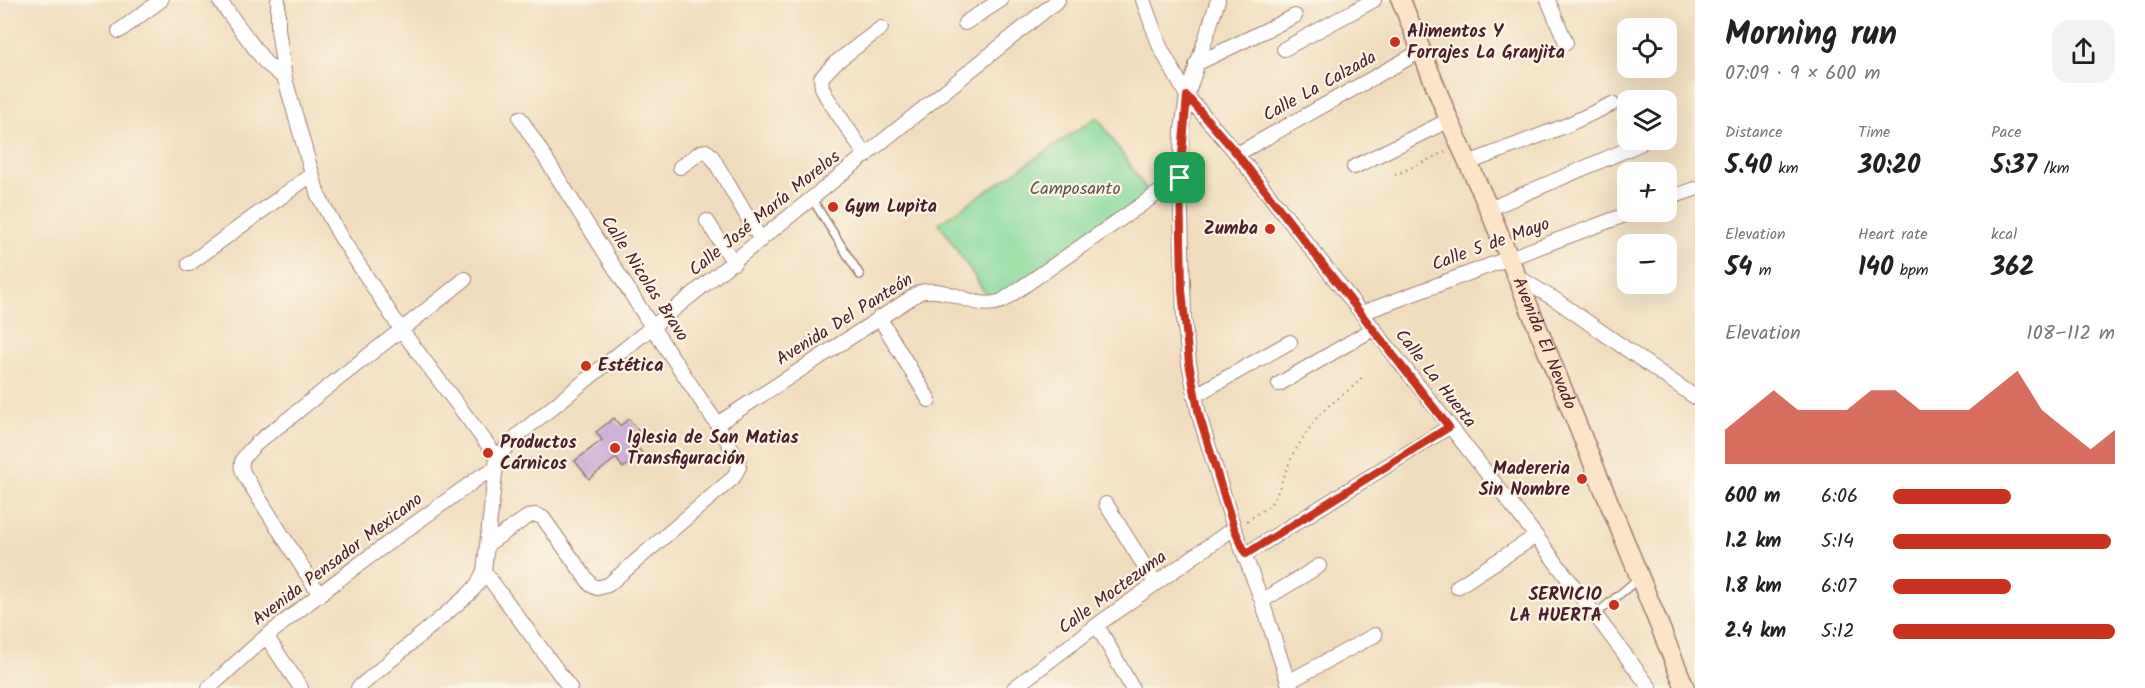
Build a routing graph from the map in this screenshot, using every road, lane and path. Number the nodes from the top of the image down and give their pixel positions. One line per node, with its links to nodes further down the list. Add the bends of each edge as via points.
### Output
1 (161, 0): 14 (street)
2 (219, 0): 19 (street, via 265,62)
3 (278, 0): 19 (street)
4 (1001, 0): 12 (street)
5 (1058, 0): 27 (street, Calle José María Morelos)
6 (1143, 0): 20 (street, Calle La Huerta, via 1160,47)
7 (1374, 0): 16 (street)
8 (1401, 0): 17 (street, Avenida El Nevado)
9 (1548, 0): 15 (street)
10 (1219, 1): 18 (street)
11 (1295, 16): 18 (street)
12 (965, 23)
13 (881, 28): 27 (street, via 821,78 826,96)
14 (119, 31)
15 (1566, 43)
16 (1284, 49)
17 (1421, 51): 23 (street, Avenida El Nevado); 26 (street, Calle La Calzada)
18 (1196, 64): 20 (street)
19 (285, 80): 31 (street)
20 (1187, 96): 26 (street, Calle La Huerta); 33 (street)
21 (1612, 104): 28 (street)
22 (520, 118): 49 (street, Calle Nicolas Bravo)
23 (1449, 120): 24 (street, Avenida El Nevado); 30 (street)
24 (1460, 145): 28 (street, Avenida El Nevado); 32 (path)
25 (1626, 150): 37 (street)
26 (1237, 154): 47 (street, Calle La Huerta)
27 (866, 156): 36 (street, Calle José María Morelos)
28 (1467, 163): 37 (street, Avenida El Nevado)
29 (680, 167): 40 (street, via 701,152 711,155)
30 (1354, 167)
31 (311, 175): 43 (street); 51 (street, via 340,236)
32 (1395, 176)
33 (1180, 178): 48 (street, Avenida Del Panteón, via 1002,301 982,304 932,289 920,291); 55 (street, via 1182,290)
34 (1693, 194): 35 (street)
35 (1677, 197)
36 (812, 199): 40 (street, Calle José María Morelos); 44 (lane)
37 (1489, 209): 41 (street, Avenida El Nevado)
38 (1617, 218): 41 (street, Calle 5 de Mayo)
39 (707, 221): 42 (street)
40 (761, 240): 42 (street, Calle José María Morelos)
41 (1508, 257): 45 (street, Avenida El Nevado); 47 (street, Calle 5 de Mayo)
42 (734, 262): 49 (street, Calle José María Morelos)
43 (189, 264)
44 (860, 275)
45 (1516, 276): 56 (street); 68 (street, Avenida El Nevado)
46 (465, 279): 51 (street)
47 (1362, 314): 50 (street, Calle La Huerta)
48 (879, 316): 57 (street); 58 (street, Avenida Del Panteón)
49 (652, 327): 58 (street, Calle Nicolas Bravo); 60 (street, Calle José María Morelos, via 518,435)
50 (1373, 328): 54 (street); 59 (street, Calle La Huerta)
51 (402, 331): 60 (street); 71 (street, via 311,400 255,446 242,462 245,476)
52 (1290, 342): 55 (street)
53 (1364, 375): 62 (path, via 1328,407 1303,437 1270,505)
54 (1279, 384)
55 (1194, 396): 62 (street)
56 (1695, 397)
57 (929, 400)
58 (717, 424): 64 (street, Calle Nicolas Bravo, via 738,459 739,467 733,478 608,585 591,585 538,515 532,514)
59 (1449, 427): 63 (street, Calle La Huerta); 65 (street)
60 (496, 463): 64 (street); 71 (street, Avenida Pensador Mexicano)
61 (1106, 504): 69 (street)
62 (1234, 528): 65 (street); 69 (street, Calle Moctezuma)
63 (1536, 536): 70 (street); 73 (street, Calle La Huerta)
64 (488, 544): 67 (street)
65 (1246, 554): 72 (street)
66 (1319, 566): 72 (street)
67 (484, 571): 80 (street, via 468,595); 81 (street)
68 (1640, 578): 73 (lane); 85 (street, Avenida El Nevado)
69 (1155, 583): 74 (street, Calle Moctezuma)
70 (1458, 587)
71 (320, 595): 76 (street, Avenida Pensador Mexicano)
72 (1262, 601): 77 (street)
73 (1595, 615): 84 (street, Calle La Huerta)
74 (1097, 625): 82 (street, Calle Moctezuma); 83 (street)
75 (1375, 635): 77 (street)
76 (266, 636): 78 (street, Avenida Pensador Mexicano); 79 (street)
77 (1289, 685)
78 (209, 688)
79 (301, 688)
80 (358, 688)
81 (570, 688)
82 (1014, 688)
83 (1132, 688)
84 (1650, 688)
85 (1684, 688)

